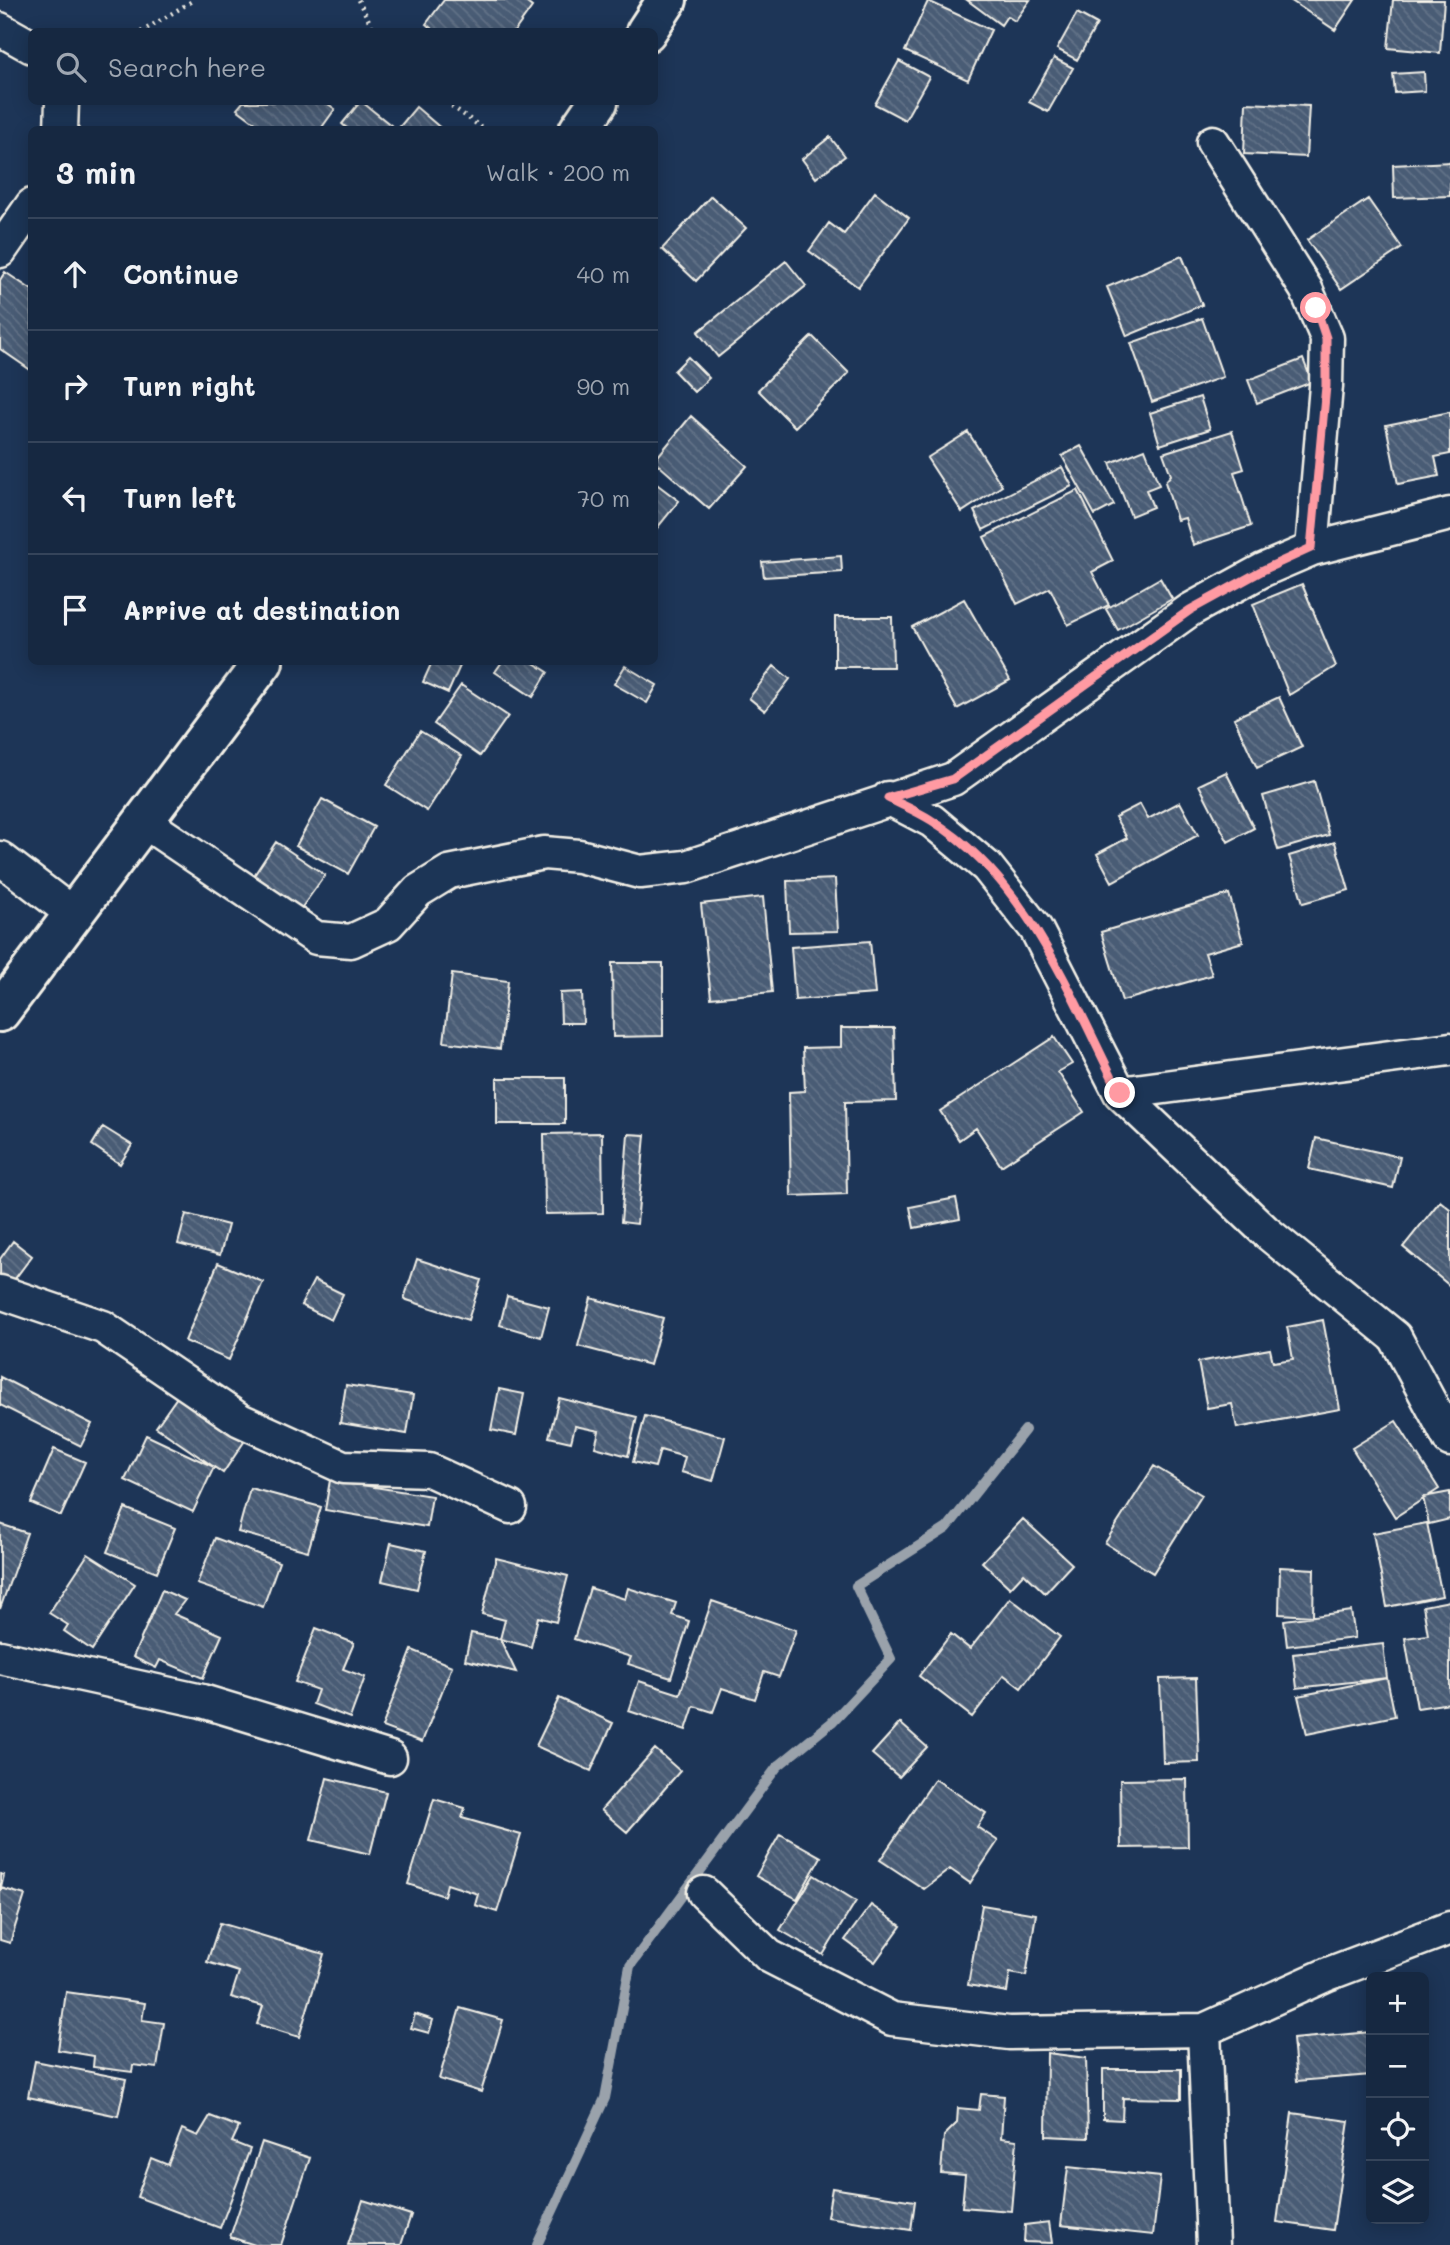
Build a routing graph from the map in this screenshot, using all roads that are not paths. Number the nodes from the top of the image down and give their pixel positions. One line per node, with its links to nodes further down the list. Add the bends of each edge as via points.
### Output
1 (667, 0): 2 (main road)
2 (649, 28)
3 (0, 29): 4 (street)
4 (28, 45)
5 (62, 105): 7 (street)
6 (596, 105): 8 (main road)
7 (61, 126)
8 (582, 126)
9 (1213, 142): 13 (street, via 1306,289 1326,338)
10 (28, 211): 11 (street)
11 (0, 251)
12 (1450, 514): 13 (street)
13 (1311, 548): 15 (street, via 1190,610 953,779)
14 (261, 665): 16 (main road)
15 (888, 798): 16 (street, via 686,866 640,872 579,856 544,853 449,872 418,891 388,924 351,940 316,937); 21 (street, via 932,821 987,867 1036,929)
16 (144, 821): 18 (main road)
17 (0, 858): 18 (street)
18 (73, 914): 19 (main road)
19 (0, 1012)
20 (1450, 1049): 21 (street)
21 (1120, 1093): 23 (street, via 1265,1231 1395,1337)
22 (0, 1292): 24 (street, via 103,1327 240,1420 344,1467 429,1470)
23 (1450, 1440)
24 (510, 1507)
25 (0, 1657): 26 (street, via 202,1701)
26 (390, 1758)
27 (704, 1893): 29 (street, via 769,1956 892,2019 1009,2033)
28 (1450, 1928): 29 (street, via 1328,1974)
29 (1204, 2030): 30 (street)
30 (1213, 2245)

